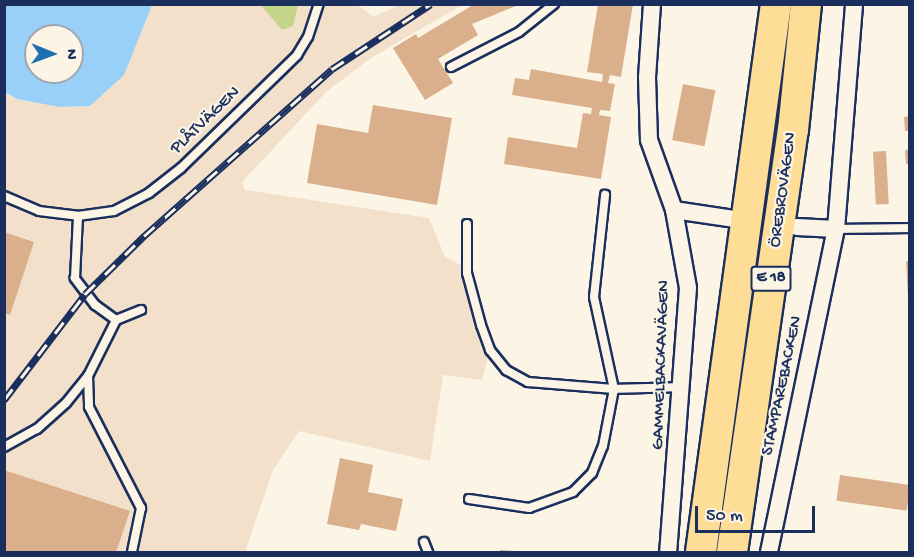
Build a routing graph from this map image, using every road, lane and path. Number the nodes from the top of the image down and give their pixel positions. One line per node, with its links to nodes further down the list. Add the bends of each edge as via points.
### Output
1 (319, 4): 11 (lane, PLÅTVÄGEN, via 297,55 181,168 114,211)
2 (554, 4): 7 (lane, via 519,32)
3 (652, 4): 10 (street, GAMMELBACKAVÄGEN, via 647,77 649,140)
4 (776, 4): 28 (highway, ÖREBROVÄGEN / E 18)
5 (806, 4): 29 (highway, ÖREBROVÄGEN / E 18, via 793,130)
6 (854, 4): 16 (street, STAMPAREBACKEN)
7 (451, 67)
8 (605, 195): 21 (lane, via 594,297)
9 (4, 196): 11 (lane, PLÅTVÄGEN, via 39,211)
10 (674, 210): 12 (street); 20 (street, GAMMELBACKAVÄGEN, via 688,288)
11 (78, 216): 18 (lane, via 75,278 94,305)
12 (735, 219)
13 (466, 224): 21 (lane, via 467,273 480,325 490,350 506,370 528,382)
14 (797, 226): 16 (street)
15 (909, 228): 16 (lane)
16 (836, 229): 30 (street, STAMPAREBACKEN)
17 (141, 310): 18 (lane)
18 (116, 320): 19 (lane)
19 (88, 376): 22 (lane, via 37,429); 25 (lane, via 89,407 141,508)
20 (682, 387): 21 (lane); 27 (street, GAMMELBACKAVÄGEN)
21 (614, 389): 23 (lane, via 603,446 592,472 573,492 529,508)
22 (4, 447)
23 (469, 499)
24 (424, 542): 26 (lane)
25 (132, 552)
26 (428, 552)
27 (668, 552)
28 (701, 552)
29 (732, 552)
30 (769, 552)

